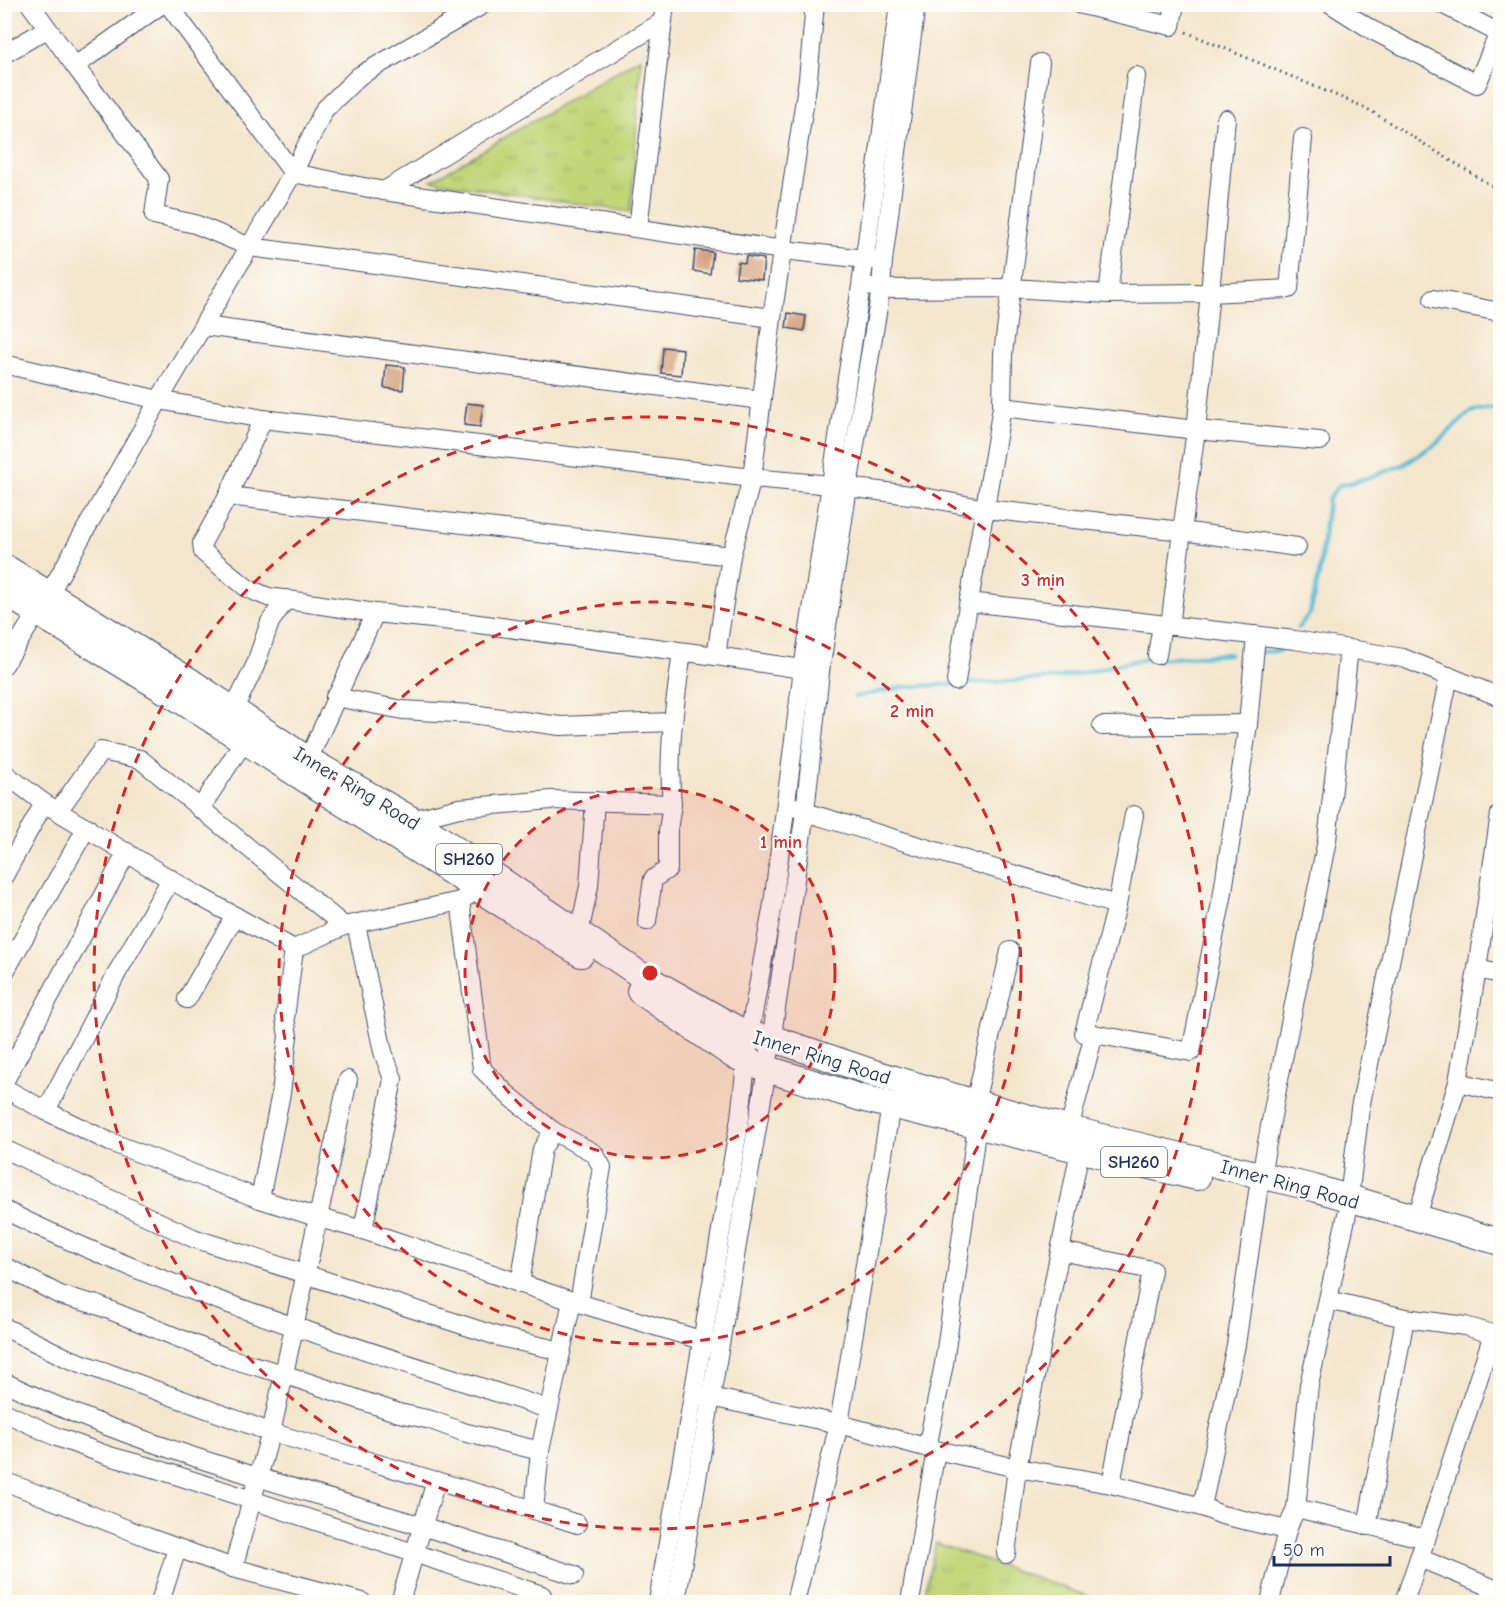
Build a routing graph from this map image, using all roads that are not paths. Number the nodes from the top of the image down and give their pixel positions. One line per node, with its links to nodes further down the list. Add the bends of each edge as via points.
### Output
1 (30, 4): 13 (street)
2 (162, 4): 17 (street)
3 (168, 4): 21 (street)
4 (483, 4): 21 (street, via 359,76 324,110)
5 (815, 4): 25 (street)
6 (898, 4): 26 (street)
7 (916, 4): 26 (street)
8 (1078, 4): 9 (street, via 1171,26)
9 (1175, 4)
10 (1331, 4): 14 (street, via 1372,30 1477,84)
11 (1442, 4): 14 (street)
12 (663, 13): 22 (street); 23 (street)
13 (47, 29): 15 (street); 17 (street)
14 (1500, 30)
15 (4, 54)
16 (1040, 63): 28 (street)
17 (75, 66): 24 (street, via 159,179 154,215 195,224)
18 (1136, 75): 31 (street)
19 (1227, 119): 30 (street)
20 (1303, 138): 30 (street, via 1289,289)
21 (293, 173): 22 (street); 24 (street)
22 (384, 191): 23 (street)
23 (638, 228): 25 (street)
24 (250, 247): 34 (street); 35 (street)
25 (783, 250): 26 (street); 34 (street)
26 (874, 260): 27 (street); 29 (street)
27 (861, 286): 29 (street); 44 (street)
28 (1012, 288): 29 (street); 31 (street); 39 (street, via 1003,354)
29 (881, 289): 44 (street)
30 (1210, 293): 31 (street); 41 (street)
31 (1108, 294)
32 (1433, 299): 33 (street)
33 (1500, 312)
34 (772, 318): 38 (street)
35 (204, 326): 37 (street); 38 (street)
36 (4, 364): 37 (street)
37 (159, 400): 40 (street); 54 (street)
38 (761, 400): 43 (street)
39 (1002, 407): 41 (street); 46 (street)
40 (263, 419): 43 (street); 45 (street)
41 (1196, 430): 42 (street); 47 (street)
42 (1320, 441)
43 (752, 478): 44 (street); 49 (street)
44 (840, 486): 46 (street); 63 (street)
45 (228, 496): 49 (street); 52 (street, via 202,543 203,552 247,588)
46 (986, 509): 47 (street); 53 (street)
47 (1182, 531): 48 (street); 56 (street)
48 (1297, 547)
49 (731, 556): 61 (street)
50 (4, 567): 54 (highway, Inner Ring Road / SH260)
51 (4, 592): 54 (highway, Inner Ring Road)
52 (286, 599): 55 (street); 68 (street, via 270,622 255,666)
53 (969, 600): 56 (street); 65 (street)
54 (44, 602): 62 (street); 68 (highway, Inner Ring Road / SH260, via 188,680); 72 (highway, Inner Ring Road)
55 (375, 613): 59 (street); 67 (street)
56 (1166, 625): 57 (street); 60 (street)
57 (1256, 636): 58 (street); 70 (street)
58 (1349, 649): 64 (street, via 1403,658); 113 (street, via 1327,840)
59 (682, 652): 61 (street); 69 (street)
60 (1157, 655)
61 (716, 656): 63 (street)
62 (4, 665)
63 (812, 670): 76 (street); 80 (street)
64 (1449, 676): 66 (street); 115 (street, via 1360,1108)
65 (956, 681)
66 (1500, 697)
67 (335, 698): 69 (street, via 403,710 472,714 560,726); 73 (street)
68 (233, 711): 73 (highway, Inner Ring Road / SH260)
69 (673, 722): 77 (street, via 669,773)
70 (1248, 724): 71 (street); 100 (street, via 1222,898 1191,1052)
71 (1102, 726)
72 (235, 755): 79 (street); 88 (highway, Inner Ring Road)
73 (308, 760): 83 (highway, Inner Ring Road / SH260)
74 (4, 774): 78 (street)
75 (595, 801): 77 (street); 83 (street, via 551,800 459,808); 93 (street, via 590,886)
76 (785, 802): 80 (street); 101 (street)
77 (672, 804): 91 (street, via 668,869 653,879)
78 (51, 807): 79 (street, via 101,751 140,759); 84 (street); 86 (street)
79 (201, 809): 92 (street)
80 (805, 812): 89 (street); 101 (street)
81 (1500, 814): 96 (street)
82 (1134, 815): 89 (street)
83 (412, 820): 93 (highway, Inner Ring Road / SH260)
84 (87, 827): 85 (street); 97 (street)
85 (127, 852): 87 (street); 103 (street)
86 (4, 876)
87 (171, 879): 90 (street); 108 (street, via 118,971)
88 (469, 896): 92 (street); 101 (highway, Inner Ring Road, via 635,988 733,1055); 110 (street, via 482,1069)
89 (1117, 905): 100 (street, via 1083,1033)
90 (234, 916): 94 (street); 99 (street)
91 (647, 921)
92 (350, 925): 94 (street); 119 (street, via 393,1079)
93 (579, 934): 101 (highway, Inner Ring Road / SH260)
94 (294, 949): 114 (street, via 281,1093)
95 (1010, 951): 109 (street)
96 (1477, 969): 98 (street); 104 (street)
97 (4, 973)
98 (1500, 974)
99 (187, 999)
100 (1094, 1034): 111 (street)
101 (758, 1051): 107 (highway, Inner Ring Road / SH260); 109 (highway, Inner Ring Road, via 874,1073); 131 (street, via 740,1118); 132 (street)
102 (348, 1080): 118 (street)
103 (4, 1082)
104 (1458, 1082): 106 (street); 117 (street)
105 (4, 1088): 108 (street)
106 (1500, 1092)
107 (891, 1105): 109 (highway, Inner Ring Road / SH260); 140 (street)
108 (46, 1112): 114 (street, via 110,1142)
109 (976, 1114): 111 (highway, Inner Ring Road); 142 (street)
110 (553, 1131): 125 (street, via 542,1149); 127 (street, via 594,1153 602,1167)
111 (1075, 1140): 113 (highway, Inner Ring Road); 121 (street)
112 (4, 1149): 124 (street, via 193,1238)
113 (1260, 1183): 115 (highway, Inner Ring Road); 150 (street, via 1236,1345)
114 (260, 1199): 118 (street)
115 (1348, 1206): 117 (highway, Inner Ring Road); 122 (highway, Inner Ring Road); 126 (street)
116 (4, 1210): 129 (street, via 59,1237)
117 (1417, 1216): 120 (highway, Inner Ring Road)
118 (319, 1218): 119 (street); 124 (street)
119 (363, 1230): 125 (street)
120 (1500, 1242)
121 (1061, 1251): 144 (street); 148 (street, via 1152,1270)
122 (1500, 1259)
123 (4, 1266): 134 (street, via 60,1295 97,1305 228,1358)
124 (305, 1275): 129 (street); 133 (street, via 500,1338)
125 (520, 1284): 127 (street)
126 (1328, 1300): 128 (street); 151 (street, via 1309,1385)
127 (575, 1302): 131 (street); 133 (street)
128 (1405, 1318): 154 (street); 157 (street, via 1493,1334)
129 (293, 1326): 134 (street); 138 (street)
130 (4, 1328): 141 (street, via 67,1358)
131 (703, 1341): 132 (street); 136 (street)
132 (721, 1346): 137 (street)
133 (561, 1351): 138 (street)
134 (283, 1374): 141 (street); 143 (street, via 399,1413)
135 (4, 1382): 145 (street, via 154,1444)
136 (692, 1393): 137 (street); 169 (street)
137 (712, 1398): 140 (street); 170 (street)
138 (548, 1409): 143 (street)
139 (4, 1412): 149 (street, via 57,1437)
140 (839, 1424): 142 (street); 171 (street)
141 (270, 1432): 145 (street); 147 (street)
142 (932, 1449): 144 (street); 172 (street)
143 (540, 1451): 152 (street)
144 (1017, 1468): 148 (street); 160 (street)
145 (257, 1478): 149 (street); 155 (street)
146 (4, 1481): 158 (street)
147 (436, 1481): 152 (street); 155 (street)
148 (1112, 1484): 150 (street)
149 (251, 1500): 159 (street); 162 (street)
150 (1203, 1507): 156 (street)
151 (1296, 1508): 154 (street); 156 (street)
152 (534, 1510): 153 (street)
153 (577, 1524)
154 (1368, 1526): 157 (street)
155 (423, 1527): 159 (street); 163 (street)
156 (1287, 1530): 173 (street)
157 (1426, 1539): 161 (street)
158 (177, 1549): 162 (street); 166 (street)
159 (415, 1554): 165 (street); 168 (street)
160 (1006, 1554)
161 (1419, 1558): 164 (street); 174 (street)
162 (233, 1568): 167 (street)
163 (574, 1575)
164 (1497, 1594)
165 (542, 1595)
166 (160, 1602)
167 (362, 1602)
168 (400, 1602)
169 (658, 1602)
170 (676, 1602)
171 (795, 1602)
172 (910, 1602)
173 (1270, 1602)
174 (1404, 1602)

